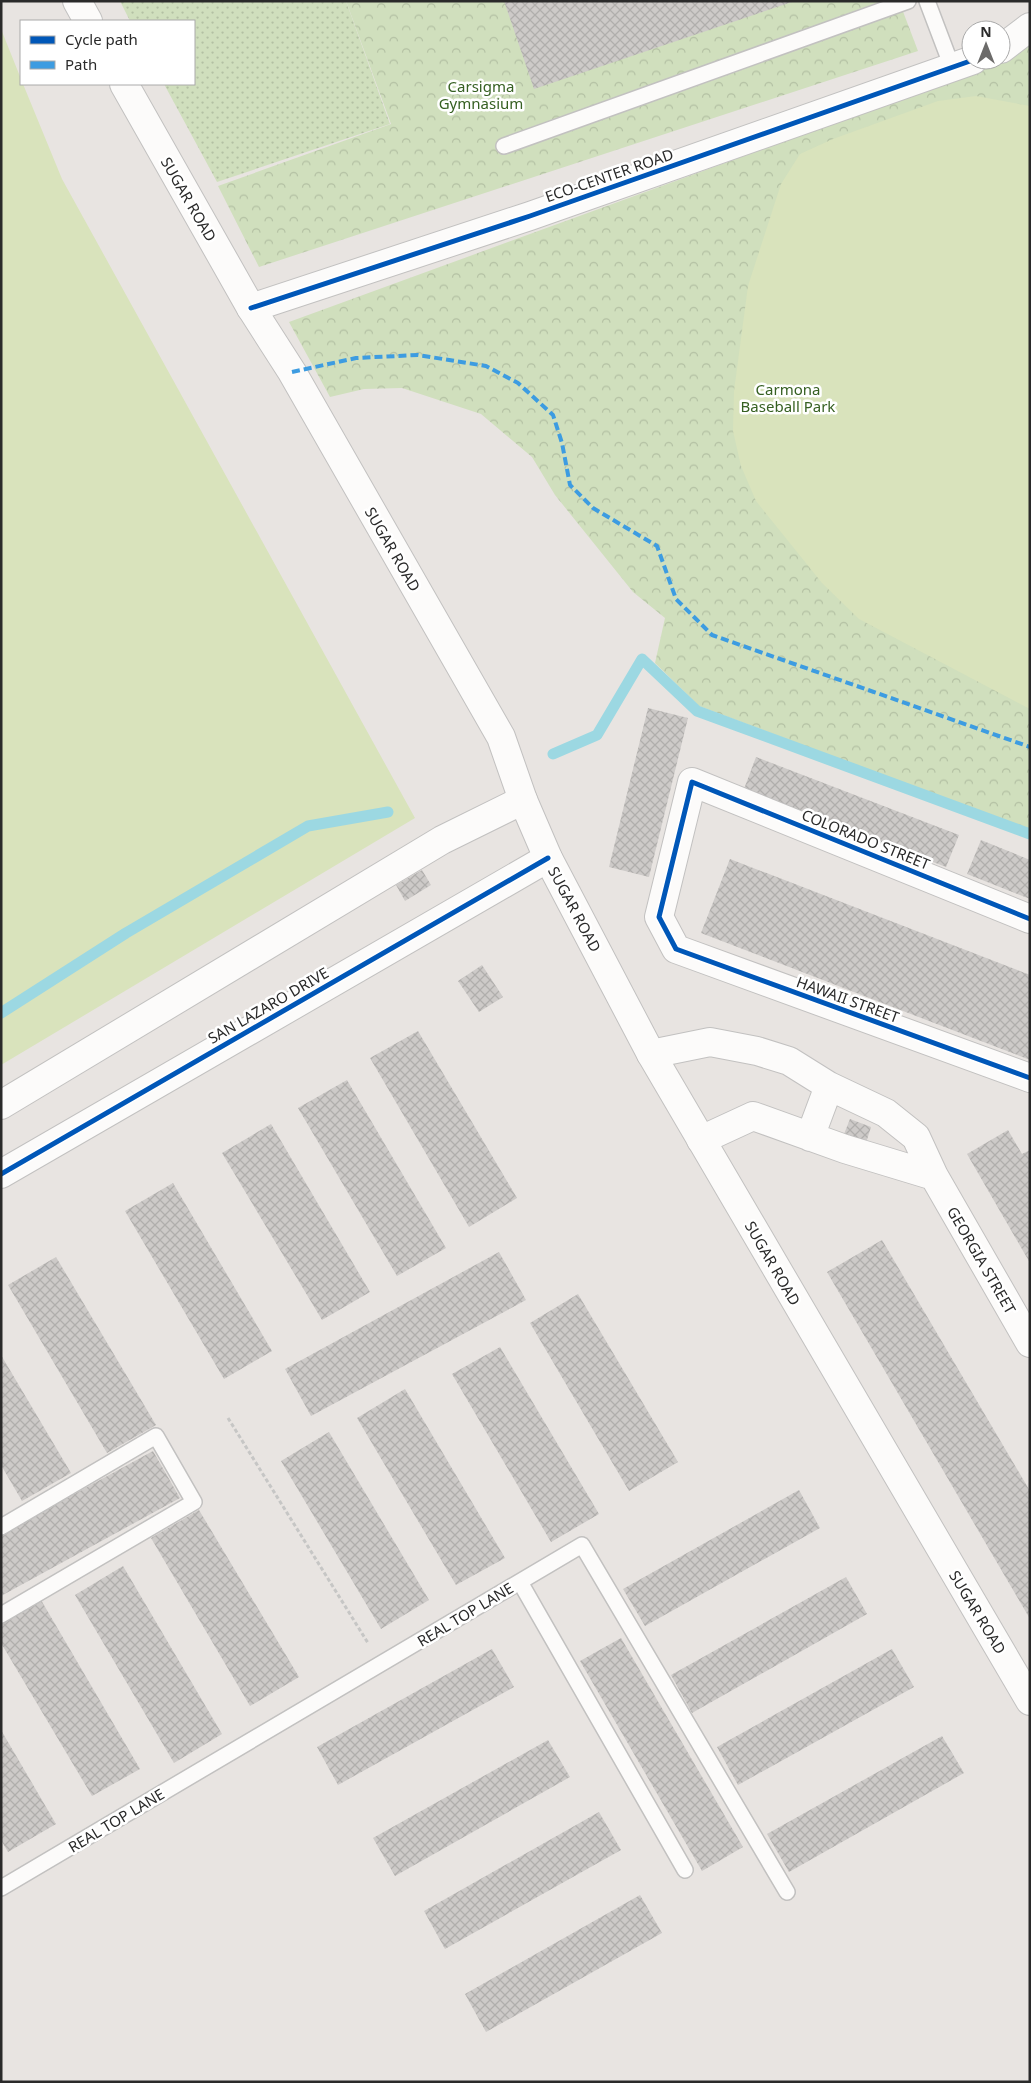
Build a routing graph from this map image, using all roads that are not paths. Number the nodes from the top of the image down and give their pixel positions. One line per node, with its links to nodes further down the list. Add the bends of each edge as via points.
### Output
1 (77, 1): 4 (street)
2 (908, 1): 10 (lane)
3 (927, 1): 7 (lane)
4 (87, 20)
5 (1030, 27): 6 (street)
6 (1011, 41)
7 (961, 62)
8 (961, 64): 11 (street, ECO-CENTER ROAD, via 530,216)
9 (125, 85): 11 (street, SUGAR ROAD)
10 (504, 146)
11 (251, 308): 12 (street, SUGAR ROAD, via 292,372 501,737)
12 (523, 800): 13 (street, SUGAR ROAD); 19 (street, via 442,840)
13 (548, 858): 16 (street, SUGAR ROAD); 22 (street, SAN LAZARO DRIVE)
14 (1030, 919): 15 (street, COLORADO STREET, via 692,782 659,917)
15 (667, 933): 17 (street, HAWAII STREET, via 676,949)
16 (651, 1054): 18 (street, via 710,1042 789,1061); 21 (street, SUGAR ROAD)
17 (1030, 1078)
18 (829, 1086): 20 (street); 23 (street, GEORGIA STREET, via 886,1113 916,1137)
19 (1, 1105)
20 (810, 1137): 21 (street, via 754,1116); 23 (street)
21 (701, 1140): 28 (street, SUGAR ROAD)
22 (1, 1174)
23 (934, 1176): 24 (street, GEORGIA STREET)
24 (1030, 1343)
25 (1, 1527): 27 (lane, via 156,1436 194,1502)
26 (520, 1582): 29 (lane); 30 (lane, REAL TOP LANE); 31 (lane, REAL TOP LANE, via 582,1545)
27 (1, 1615)
28 (1030, 1701)
29 (685, 1870)
30 (1, 1888)
31 (787, 1892)

